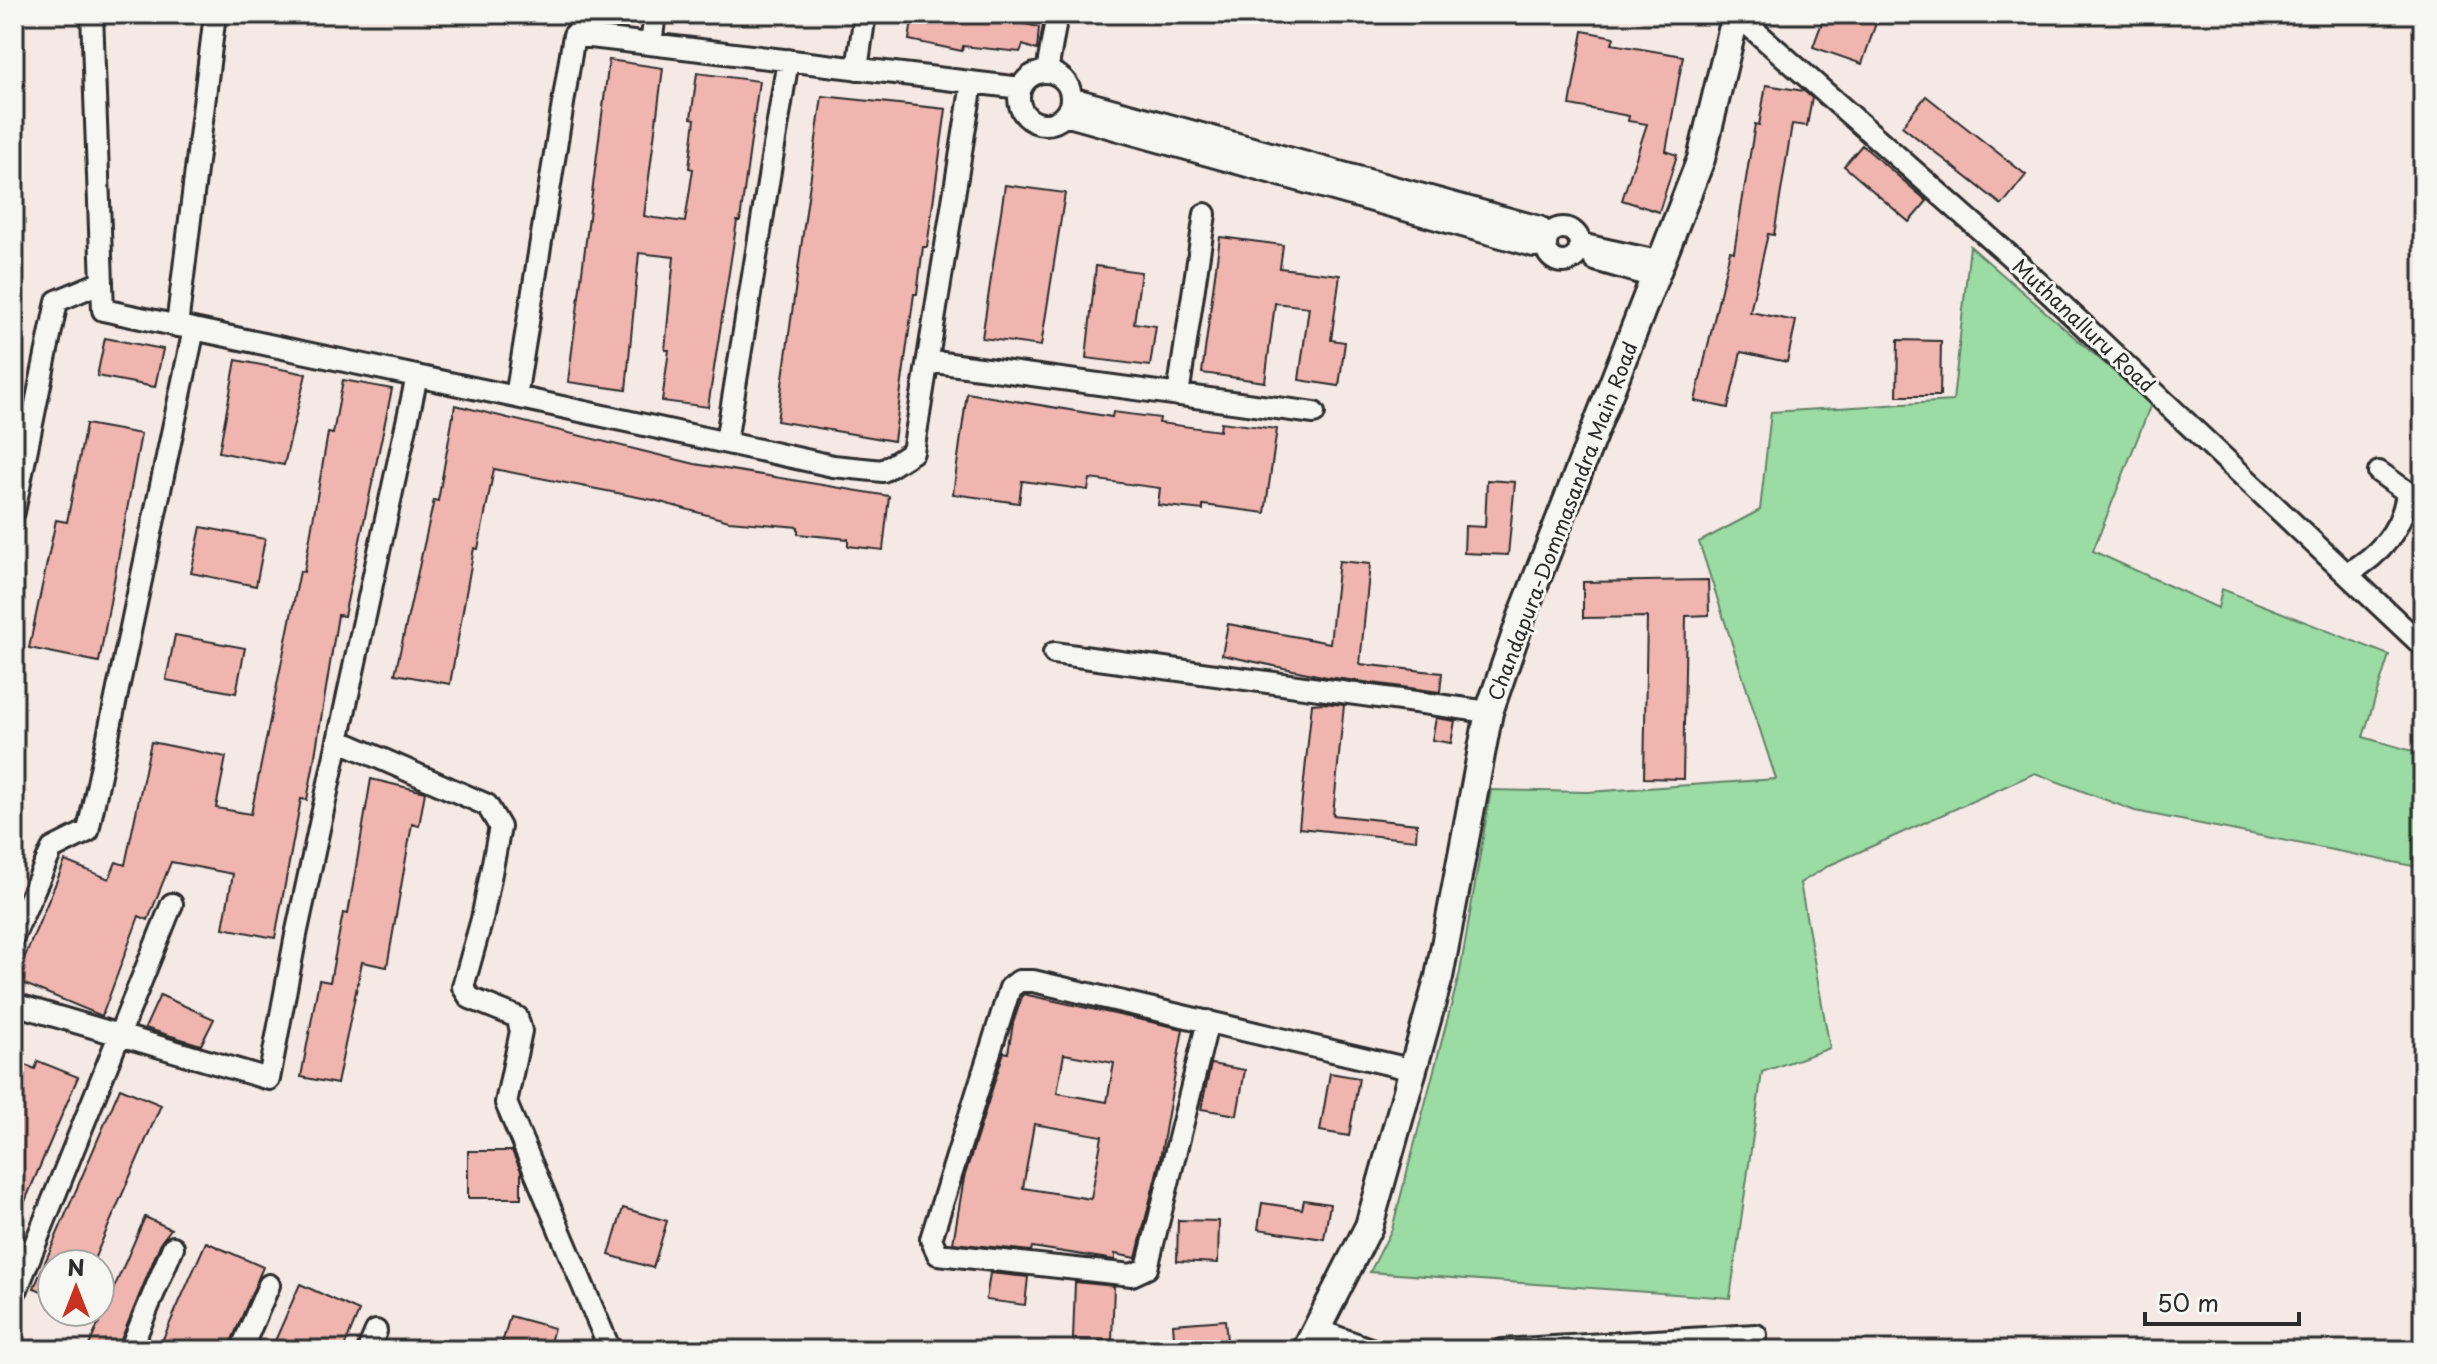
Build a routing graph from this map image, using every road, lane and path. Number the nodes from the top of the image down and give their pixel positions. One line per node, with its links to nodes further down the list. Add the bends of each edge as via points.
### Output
1 (92, 14): 18 (street)
2 (215, 14): 19 (street)
3 (655, 14): 7 (street)
4 (865, 14): 9 (street)
5 (1057, 14): 10 (street)
6 (1736, 14): 17 (main road, Chandapura-Dommasandra Main Road, via 1701,159); 28 (street, Muthanalluru Road, via 2010,256)
7 (651, 44): 8 (street); 23 (street, via 574,35)
8 (788, 60): 9 (street); 25 (street)
9 (857, 69): 11 (street)
10 (1047, 72): 12 (street, via 1036,73); 13 (street, via 1068,85)
11 (972, 83): 12 (street); 20 (street)
12 (1021, 88): 13 (street, via 1022,109 1037,122 1057,121)
13 (1068, 106): 15 (street, via 1534,246)
14 (1205, 214): 22 (street)
15 (1547, 240): 16 (street, via 1555,229 1572,230); 16 (street, via 1548,255 1557,261 1568,261)
16 (1579, 250): 17 (street)
17 (1659, 270): 31 (main road, Chandapura-Dommasandra Main Road)
18 (102, 282): 19 (street, via 103,310); 27 (street, via 57,301)
19 (186, 327): 21 (street); 34 (street, via 88,831 52,849)
20 (928, 361): 22 (street); 25 (street, via 913,452 883,471 833,466)
21 (417, 376): 23 (street); 32 (street)
22 (1178, 395): 24 (street)
23 (516, 397): 25 (street)
24 (1314, 413)
25 (726, 442)
26 (2379, 472): 28 (street, via 2407,492 2405,514 2370,561)
27 (14, 512)
28 (2348, 573): 29 (street, Muthanalluru Road)
29 (2423, 646)
30 (1054, 653): 31 (street)
31 (1489, 712): 38 (main road, Chandapura-Dommasandra Main Road, via 1439,977)
32 (338, 740): 37 (street, via 269,1079); 46 (street, via 487,805 500,827 463,987 470,998 517,1017 521,1031 506,1103)
33 (172, 904): 37 (street)
34 (14, 935)
35 (14, 1004): 37 (street)
36 (1208, 1021): 36 (street, via 1033,981 1019,981 1010,988 931,1239 938,1254 1143,1273); 38 (street)
37 (119, 1038): 41 (street)
38 (1414, 1070): 43 (main road, Chandapura-Dommasandra Main Road, via 1369,1226)
39 (173, 1247): 44 (street)
40 (269, 1285): 45 (street)
41 (17, 1289)
42 (1756, 1335): 48 (street)
43 (1312, 1340): 47 (street)
44 (130, 1350)
45 (241, 1350)
46 (610, 1350)
47 (1373, 1350)
48 (1502, 1350)

